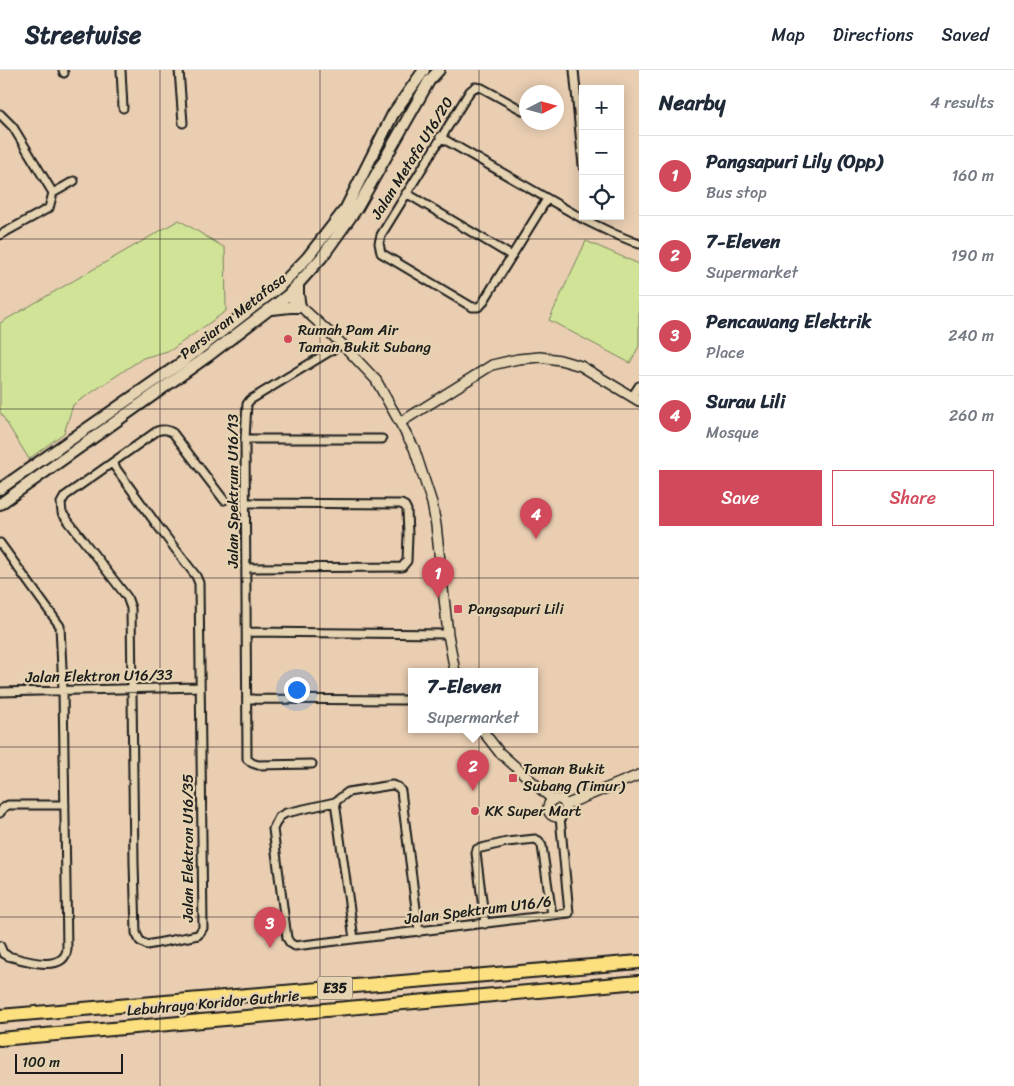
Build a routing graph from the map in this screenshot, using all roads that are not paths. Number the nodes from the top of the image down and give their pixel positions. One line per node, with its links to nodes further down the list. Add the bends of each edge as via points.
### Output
1 (121, 70): 6 (street)
2 (179, 70): 9 (street)
3 (424, 70): 23 (main road, Persiaran Metafasa, via 393,114 346,208 307,258)
4 (440, 70): 21 (main road, Persiaran Metafasa, via 429,81 357,208)
5 (574, 70): 10 (street)
6 (123, 108)
7 (519, 108): 11 (street, Jalan Metafa U16/20, via 475,87)
8 (0, 114): 13 (street, via 13,127)
9 (183, 123)
10 (580, 130)
11 (440, 137): 14 (street, Jalan Metafa U16/20); 15 (street)
12 (74, 181): 13 (street)
13 (53, 193): 18 (street, via 49,208)
14 (406, 193): 20 (street); 20 (street, Jalan Metafa U16/20, via 381,235 381,253 472,307 482,304)
15 (547, 199): 16 (street); 20 (street, Jalan Metafa U16/20)
16 (579, 216)
17 (587, 220): 19 (street)
18 (0, 235)
19 (639, 244)
20 (512, 256)
21 (298, 284): 22 (main road, Persiaran Metafasa); 24 (main road)
22 (288, 295): 23 (main road, via 276,293); 24 (street); 25 (main road, Persiaran Metafasa)
23 (267, 296): 33 (main road, Persiaran Metafasa, via 181,363)
24 (300, 308): 25 (main road); 26 (street)
25 (271, 309): 36 (main road, Persiaran Metafasa)
26 (342, 344): 29 (street, via 376,380); 30 (street, Jalan Spektrum U16/13, via 250,400)
27 (639, 386): 28 (street)
28 (636, 399): 29 (street, via 581,366 540,357 518,359 492,365)
29 (400, 422): 40 (street, via 414,448 432,503)
30 (245, 439): 31 (street); 35 (street, Jalan Spektrum U16/13)
31 (382, 439)
32 (112, 463): 34 (street, via 157,431 165,430 173,433); 42 (street, via 198,579); 43 (street, via 65,496 61,508 130,602)
33 (0, 489)
34 (224, 500)
35 (246, 503): 38 (street, Jalan Spektrum U16/13); 38 (street, via 401,504 407,510 408,535 407,561 402,567)
36 (0, 504)
37 (0, 543): 44 (street, via 59,622)
38 (246, 568): 39 (street, Jalan Spektrum U16/13)
39 (246, 632): 40 (street); 46 (street, Jalan Spektrum U16/13)
40 (448, 634): 41 (street)
41 (454, 668)
42 (199, 687): 43 (street, Jalan Elektron U16/33); 43 (street, Jalan Elektron U16/35, via 203,928 198,935 147,944 140,942 136,933)
43 (133, 688): 44 (street, Jalan Elektron U16/33)
44 (64, 690): 45 (street, Jalan Elektron U16/33); 53 (street)
45 (0, 692)
46 (247, 698): 47 (street); 49 (street, Jalan Spektrum U16/13, via 247,759 258,765)
47 (404, 700)
48 (484, 733): 51 (street, via 499,752)
49 (312, 764)
50 (639, 775): 54 (street)
51 (553, 800): 54 (street, via 560,800); 56 (street, via 548,805 548,812 553,817)
52 (335, 802): 59 (street, via 348,792 392,785 398,787); 60 (street); 60 (street, Jalan Spektrum U16/6, via 286,813 275,823 273,829 287,938 295,946)
53 (65, 805): 55 (street, via 8,805); 61 (street, via 66,954 56,962 34,963 5,955)
54 (565, 805): 56 (street, via 565,812)
55 (0, 813)
56 (560, 817): 57 (street, Jalan Spektrum U16/6, via 569,913)
57 (552, 915): 58 (street, Jalan Spektrum U16/6); 58 (street, via 539,841 507,842 480,848 476,853)
58 (485, 924): 59 (street, Jalan Spektrum U16/6)
59 (419, 932): 60 (street, Jalan Spektrum U16/6)
60 (354, 939)
61 (0, 946)
62 (639, 962): 64 (highway, Lebuhraya Koridor Guthrie / E35)
63 (639, 982): 65 (highway, Lebuhraya Koridor Guthrie / E35)
64 (0, 1016)
65 (0, 1039)

